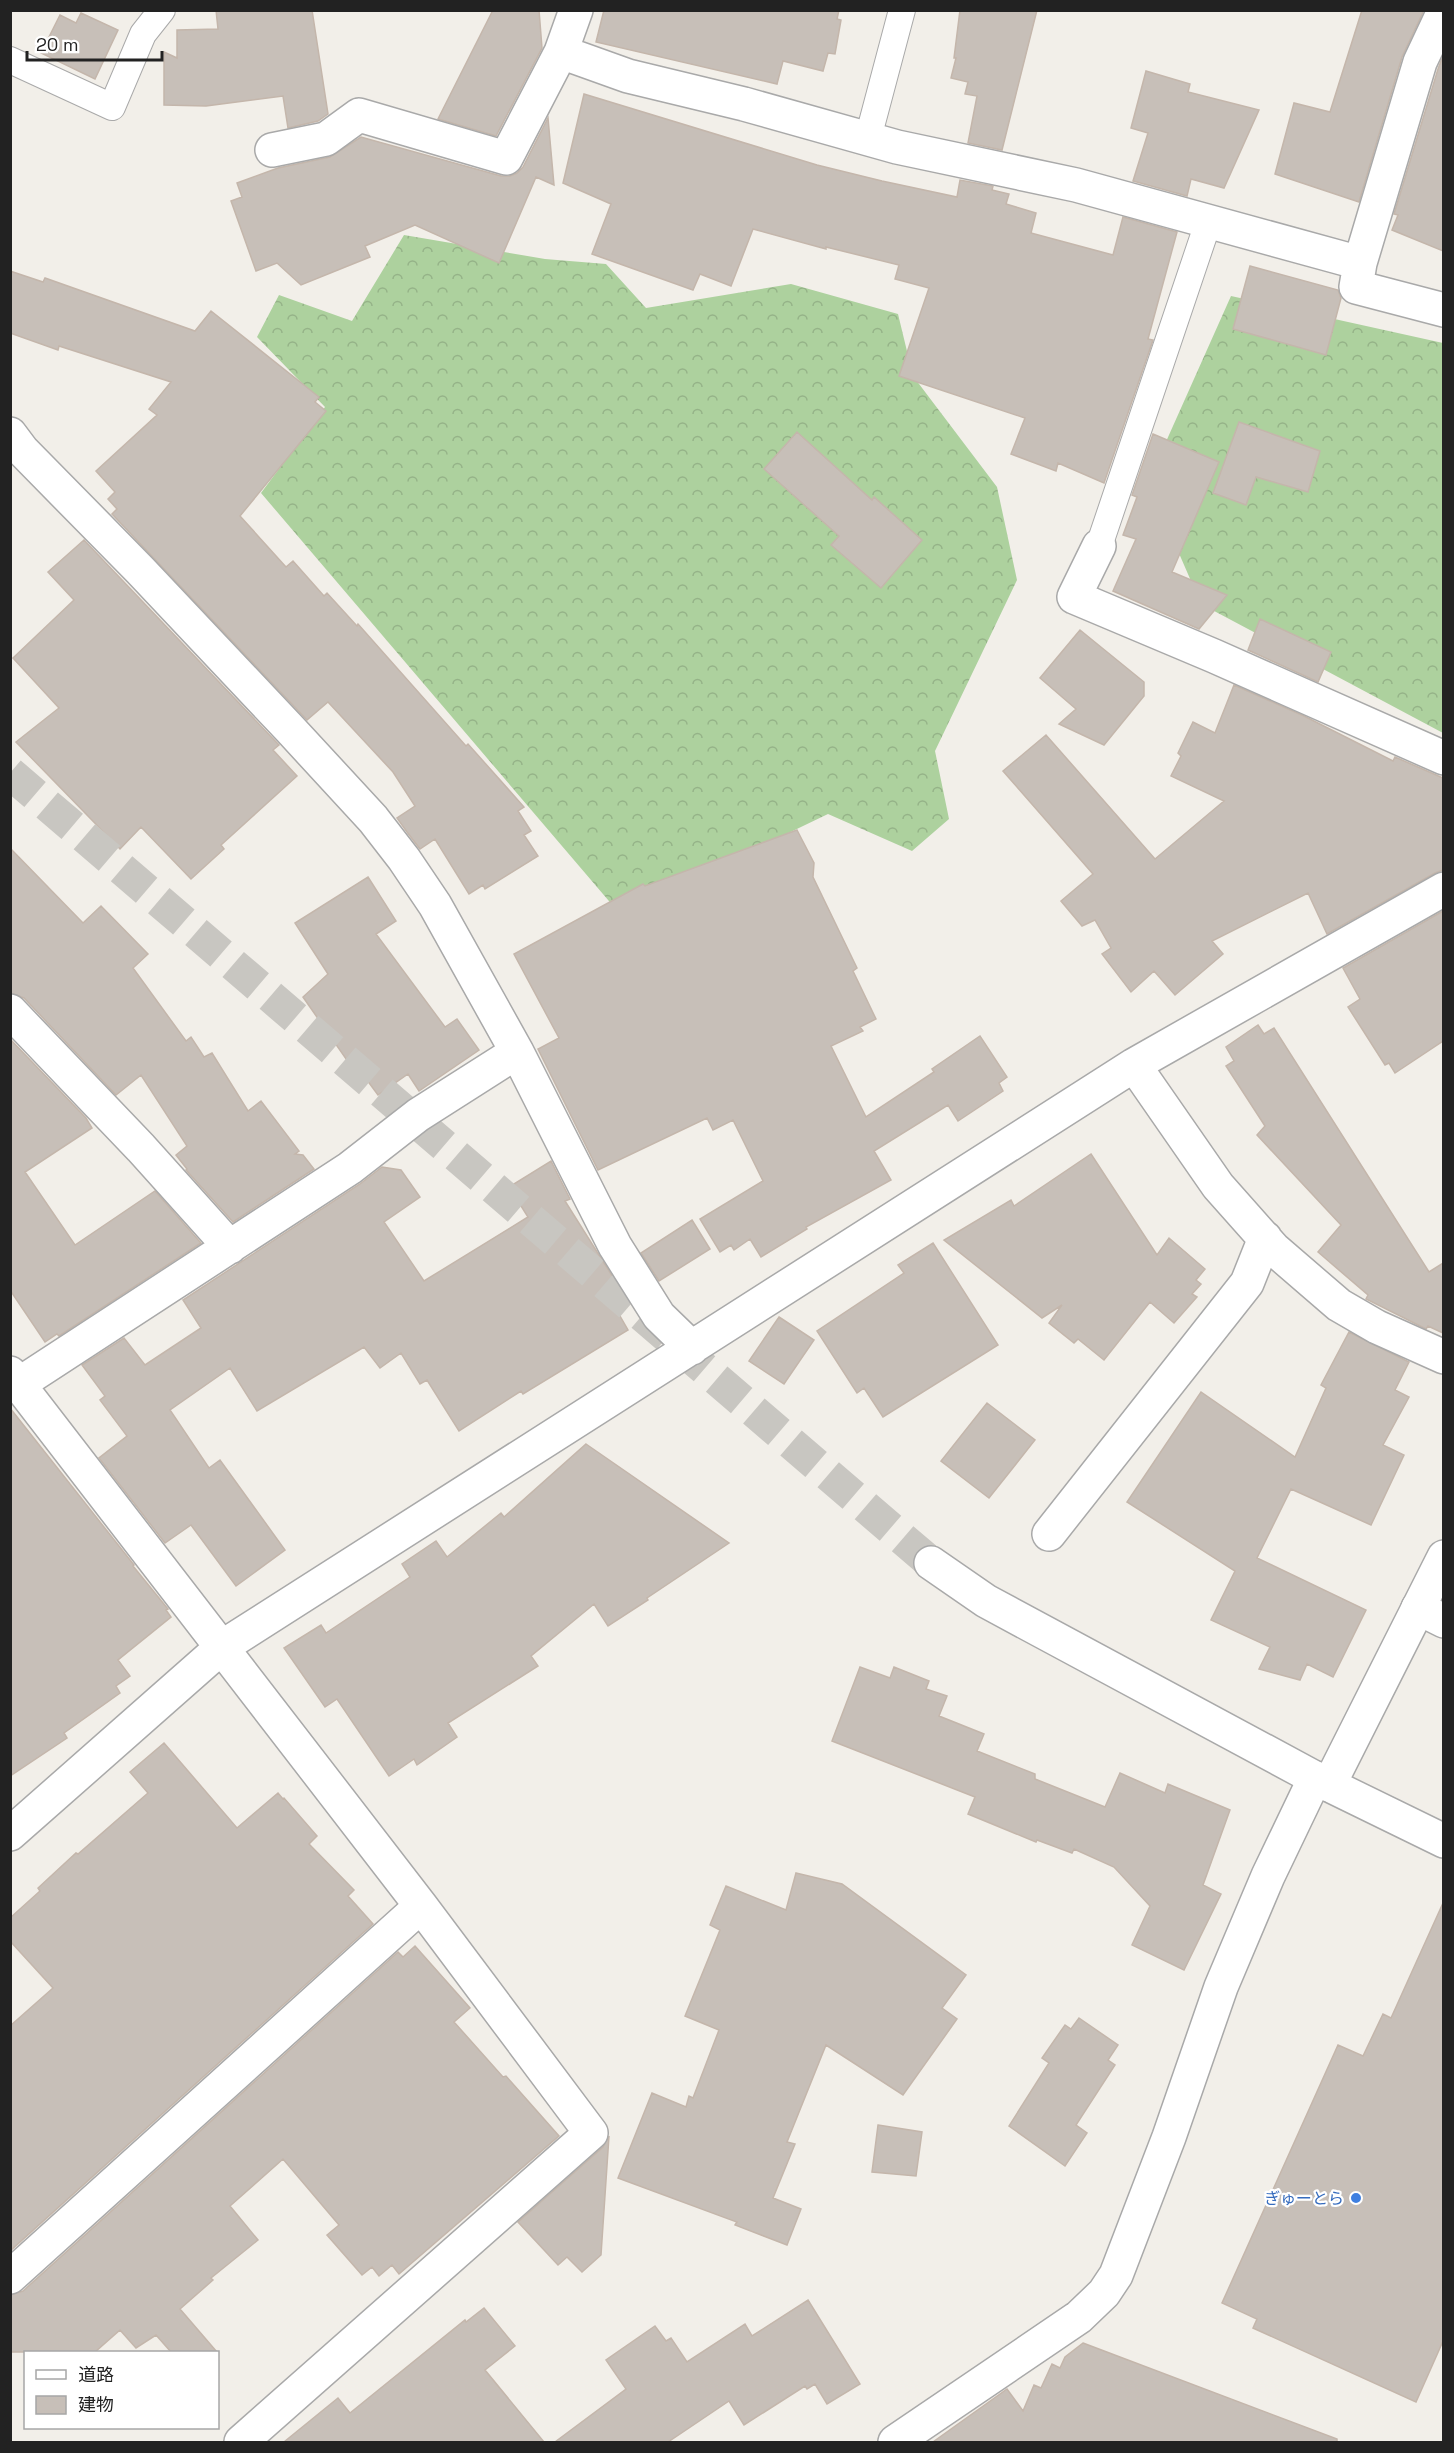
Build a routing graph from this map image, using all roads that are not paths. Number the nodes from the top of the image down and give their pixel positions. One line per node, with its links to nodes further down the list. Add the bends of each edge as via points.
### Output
1 (162, 10): 6 (lane, via 143,34 112,107)
2 (576, 10): 5 (street)
3 (902, 10): 7 (lane)
4 (1443, 11): 10 (street, via 1420,62)
5 (561, 52): 7 (street, via 628,76); 8 (street, via 506,158 358,115 326,139)
6 (10, 60)
7 (868, 138): 9 (street, via 1076,185)
8 (272, 150)
9 (1208, 223): 10 (street); 13 (lane)
10 (1360, 263): 11 (street, via 1356,287)
11 (1443, 310)
12 (10, 434): 17 (street, via 373,819 435,905)
13 (1098, 546): 14 (street, via 1074,597)
14 (1443, 758)
15 (1443, 889): 18 (street)
16 (10, 1011): 20 (street)
17 (517, 1052): 20 (street, via 418,1114 350,1168); 21 (street, via 615,1246 659,1316)
18 (1134, 1065): 19 (street, via 1218,1186); 21 (street)
19 (1264, 1238): 22 (street, via 1340,1305); 24 (street, via 1247,1283)
20 (230, 1247): 23 (street)
21 (692, 1348): 28 (street)
22 (1443, 1357)
23 (15, 1379): 28 (street)
24 (1049, 1534)
25 (1443, 1557): 27 (street)
26 (931, 1563): 29 (street, via 986,1601)
27 (1431, 1615): 29 (street)
28 (222, 1647): 30 (street); 32 (street)
29 (1322, 1782): 31 (street); 35 (street, via 1268,1876 1221,1987 1116,2275 1079,2317)
30 (10, 1834)
31 (1443, 1841)
32 (421, 1906): 33 (street); 34 (street, via 591,2133)
33 (10, 2277)
34 (241, 2442)
35 (895, 2442)

